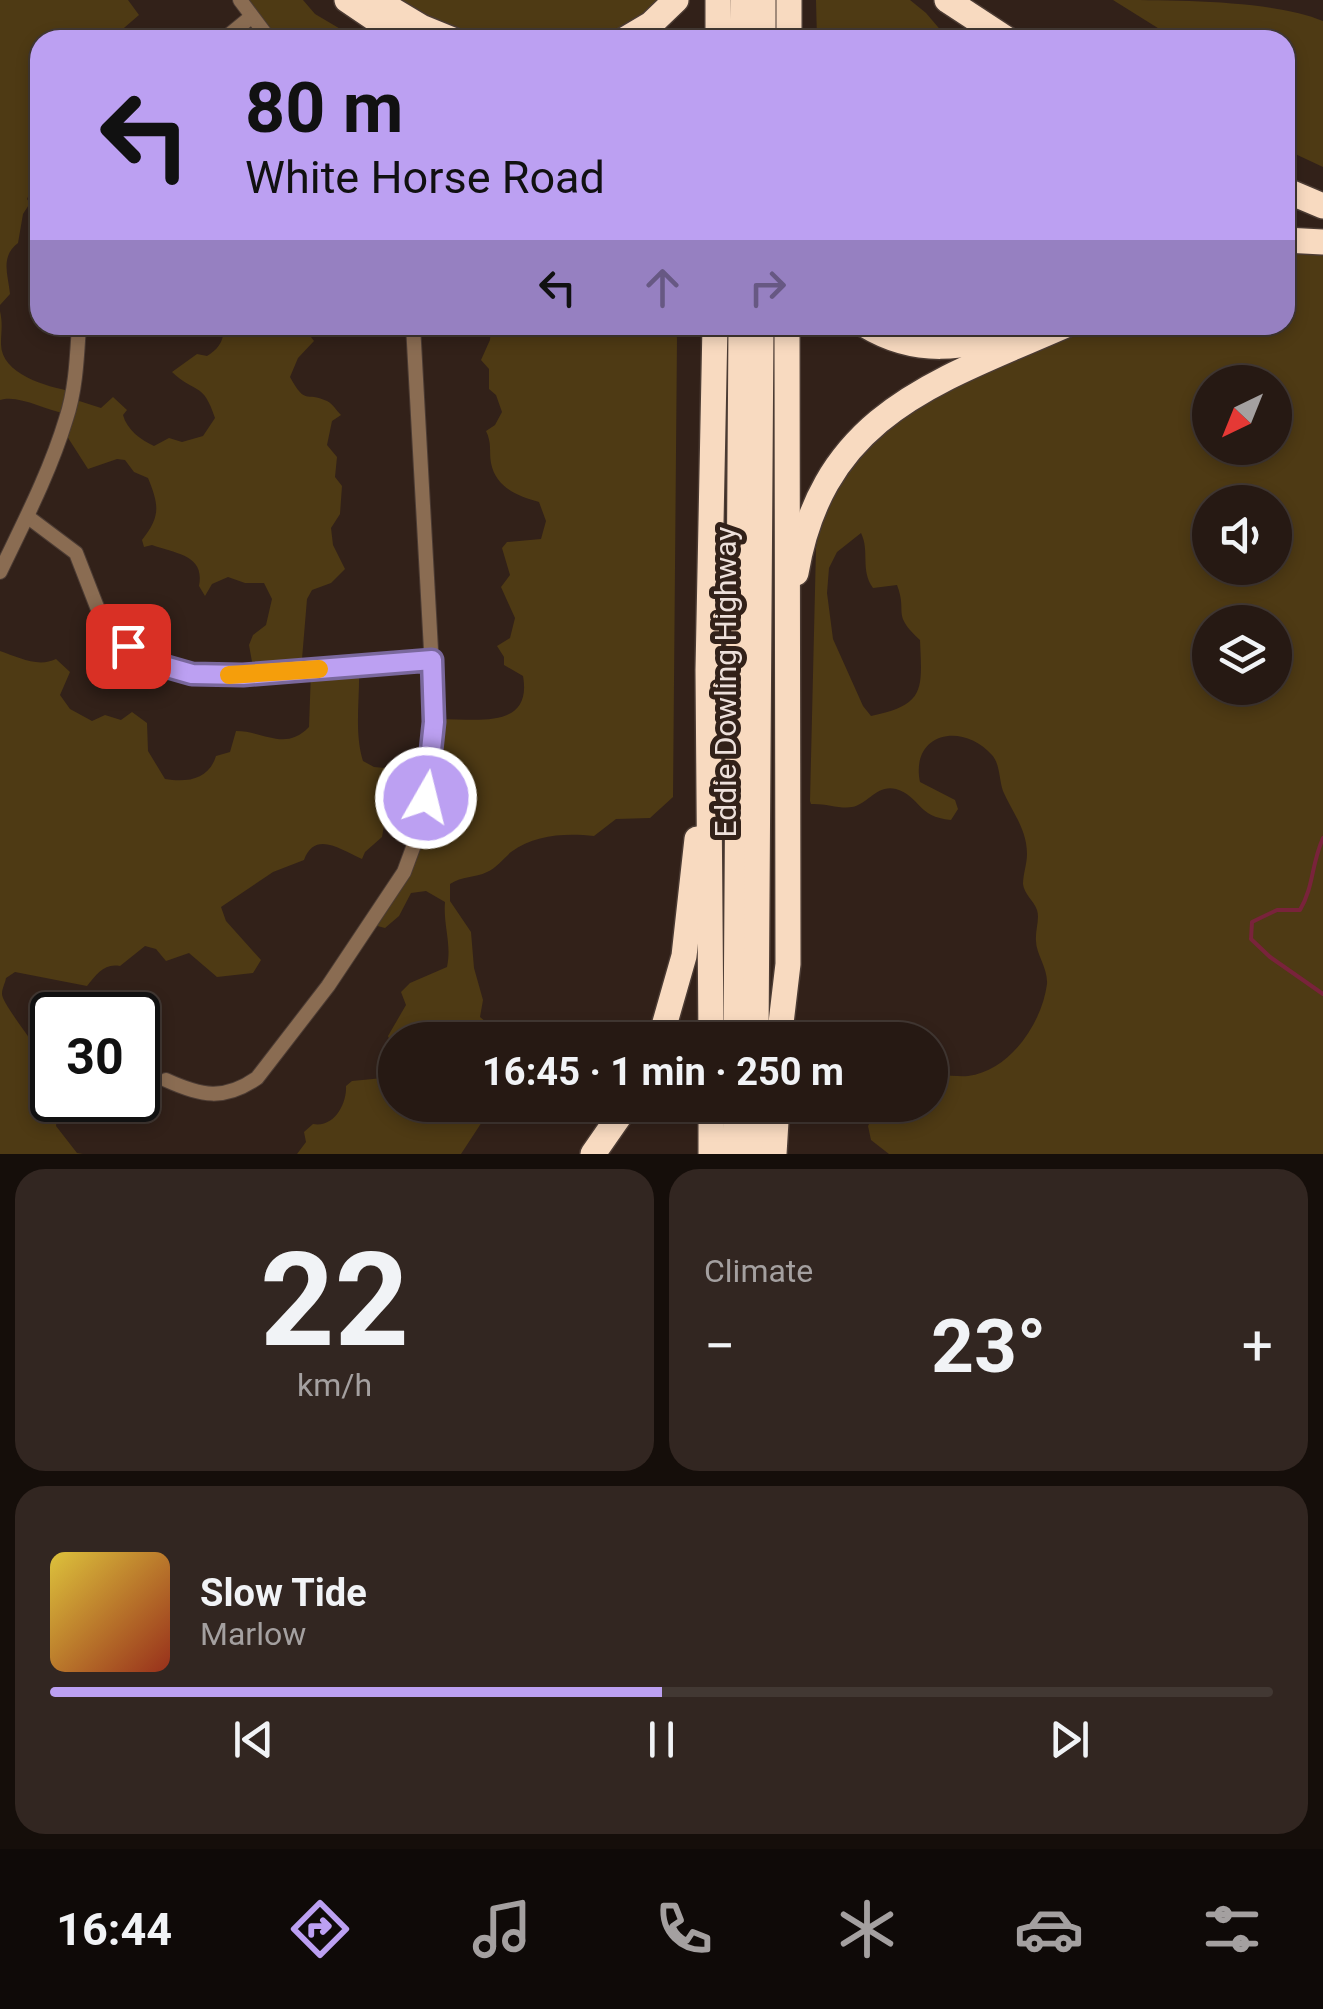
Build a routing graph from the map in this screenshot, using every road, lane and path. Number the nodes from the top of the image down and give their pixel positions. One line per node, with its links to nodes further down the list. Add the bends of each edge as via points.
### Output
1 (240, 0): 10 (street)
2 (346, 0): 13 (highway)
3 (376, 0): 14 (highway)
4 (676, 0): 15 (highway)
5 (718, 0): 16 (highway)
6 (742, 0): 17 (highway)
7 (763, 0): 18 (highway)
8 (789, 0): 19 (highway)
9 (944, 0): 20 (highway); 21 (highway)
10 (250, 17): 11 (street); 12 (street)
11 (234, 30)
12 (261, 30)
13 (391, 30)
14 (428, 30)
15 (642, 30)
16 (718, 30)
17 (742, 30)
18 (763, 30)
19 (788, 30)
20 (980, 30)
21 (992, 30)
22 (1295, 194): 23 (highway)
23 (1323, 206)
24 (1295, 241): 25 (highway)
25 (1323, 242)
26 (79, 335): 37 (street, via 67,418)
27 (414, 335): 40 (street)
28 (706, 335): 36 (highway)
29 (715, 335): 36 (highway)
30 (741, 335): 45 (highway, Eddie Dowling Highway)
31 (761, 335): 46 (highway, Eddie Dowling Highway)
32 (787, 335): 39 (highway)
33 (886, 335): 34 (highway, via 939,347)
34 (994, 335)
35 (1044, 335): 39 (highway, via 915,394 857,441 809,522)
36 (713, 463): 41 (highway)
37 (28, 516): 38 (street); 40 (street, via 76,553 110,627 169,670 243,675)
38 (0, 572)
39 (785, 658): 42 (highway)
40 (432, 660): 49 (street, via 431,771 421,826 404,872 377,915 258,1078 219,1094 196,1094)
41 (708, 670): 43 (highway, via 690,918); 44 (highway)
42 (788, 964): 47 (highway); 48 (highway)
43 (666, 1022)
44 (711, 1022)
45 (736, 1022)
46 (756, 1022)
47 (781, 1022)
48 (788, 1022)
49 (166, 1080)
50 (615, 1122): 56 (highway)
51 (711, 1122): 57 (highway)
52 (735, 1122): 58 (highway)
53 (755, 1122): 59 (highway)
54 (776, 1122): 60 (highway)
55 (789, 1122): 61 (highway)
56 (593, 1154)
57 (710, 1154)
58 (734, 1154)
59 (754, 1154)
60 (774, 1154)
61 (790, 1154)

